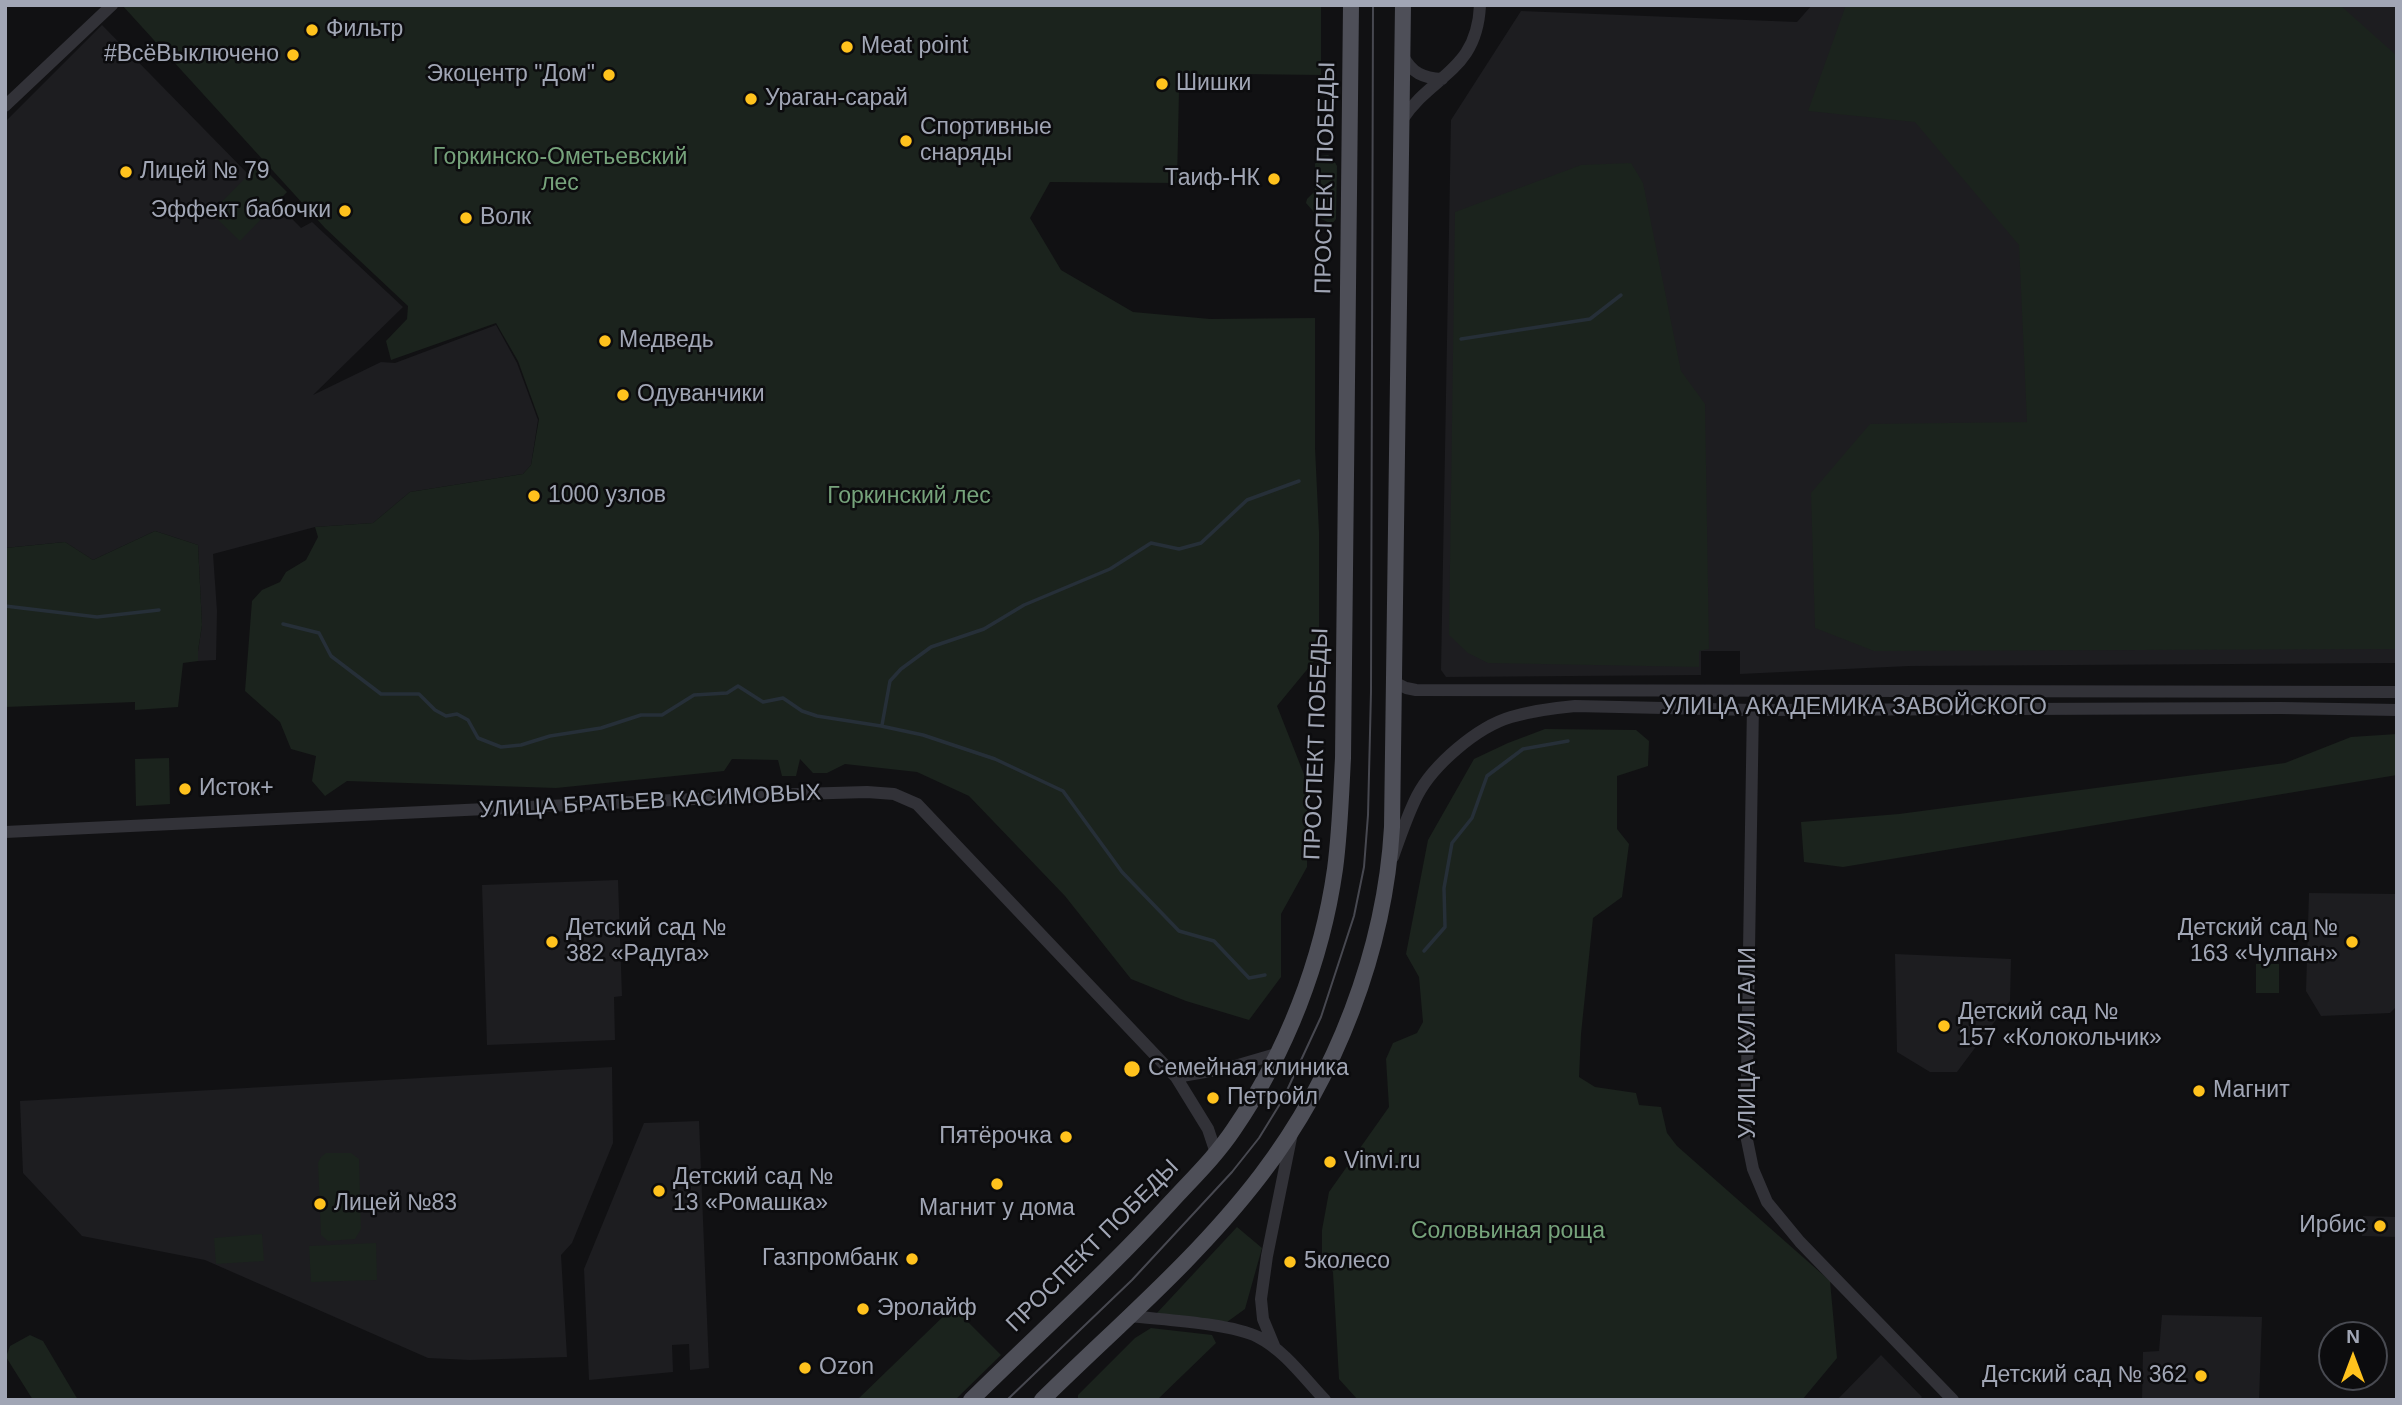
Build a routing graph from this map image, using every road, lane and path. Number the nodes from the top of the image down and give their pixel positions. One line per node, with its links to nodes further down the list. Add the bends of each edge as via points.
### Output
1 (112, 5): 7 (street)
2 (1351, 5): 16 (main road, ПРОСПЕКТ ПОБЕДЫ, via 1340,822 1325,922 1301,1000)
3 (1403, 5): 5 (main road)
4 (1480, 5): 6 (street, via 1473,42)
5 (1402, 56): 6 (street, via 1423,77); 8 (main road)
6 (1442, 79): 8 (street)
7 (5, 106)
8 (1402, 120): 9 (main road)
9 (1394, 682): 10 (street, УЛИЦА АКАДЕМИКА ЗАВОЙСКОГО, via 1416,690); 15 (main road)
10 (1754, 692): 11 (street, УЛИЦА АКАДЕМИКА ЗАВОЙСКОГО); 12 (street, УЛИЦА КУЛ ГАЛИ)
11 (2397, 692)
12 (1753, 710): 13 (street, УЛИЦА АКАДЕМИКА ЗАВОЙСКОГО); 15 (street, УЛИЦА АКАДЕМИКА ЗАВОЙСКОГО, via 1575,706 1508,718 1471,738 1441,764 1418,794); 25 (street, УЛИЦА КУЛ ГАЛИ, via 1746,1135 1753,1169 1767,1202 1800,1242)
13 (2397, 710)
14 (5, 832): 17 (street, УЛИЦА БРАТЬЕВ КАСИМОВЫХ, via 810,794 894,794 916,804)
15 (1390, 865): 18 (main road, via 1370,956 1348,1024)
16 (1276, 1054): 17 (street); 19 (main road, ПРОСПЕКТ ПОБЕДЫ)
17 (1176, 1077): 19 (street, УЛИЦА БРАТЬЕВ КАСИМОВЫХ, via 1208,1129)
18 (1293, 1129): 20 (main road, via 1261,1176 1202,1245); 21 (street, via 1261,1299 1263,1319)
19 (1216, 1153): 22 (main road, ПРОСПЕКТ ПОБЕДЫ, via 1148,1227)
20 (1130, 1317): 21 (street, via 1234,1330 1257,1336); 23 (main road)
21 (1275, 1348): 24 (street)
22 (971, 1400)
23 (1042, 1400)
24 (1325, 1400)
25 (1953, 1400)

